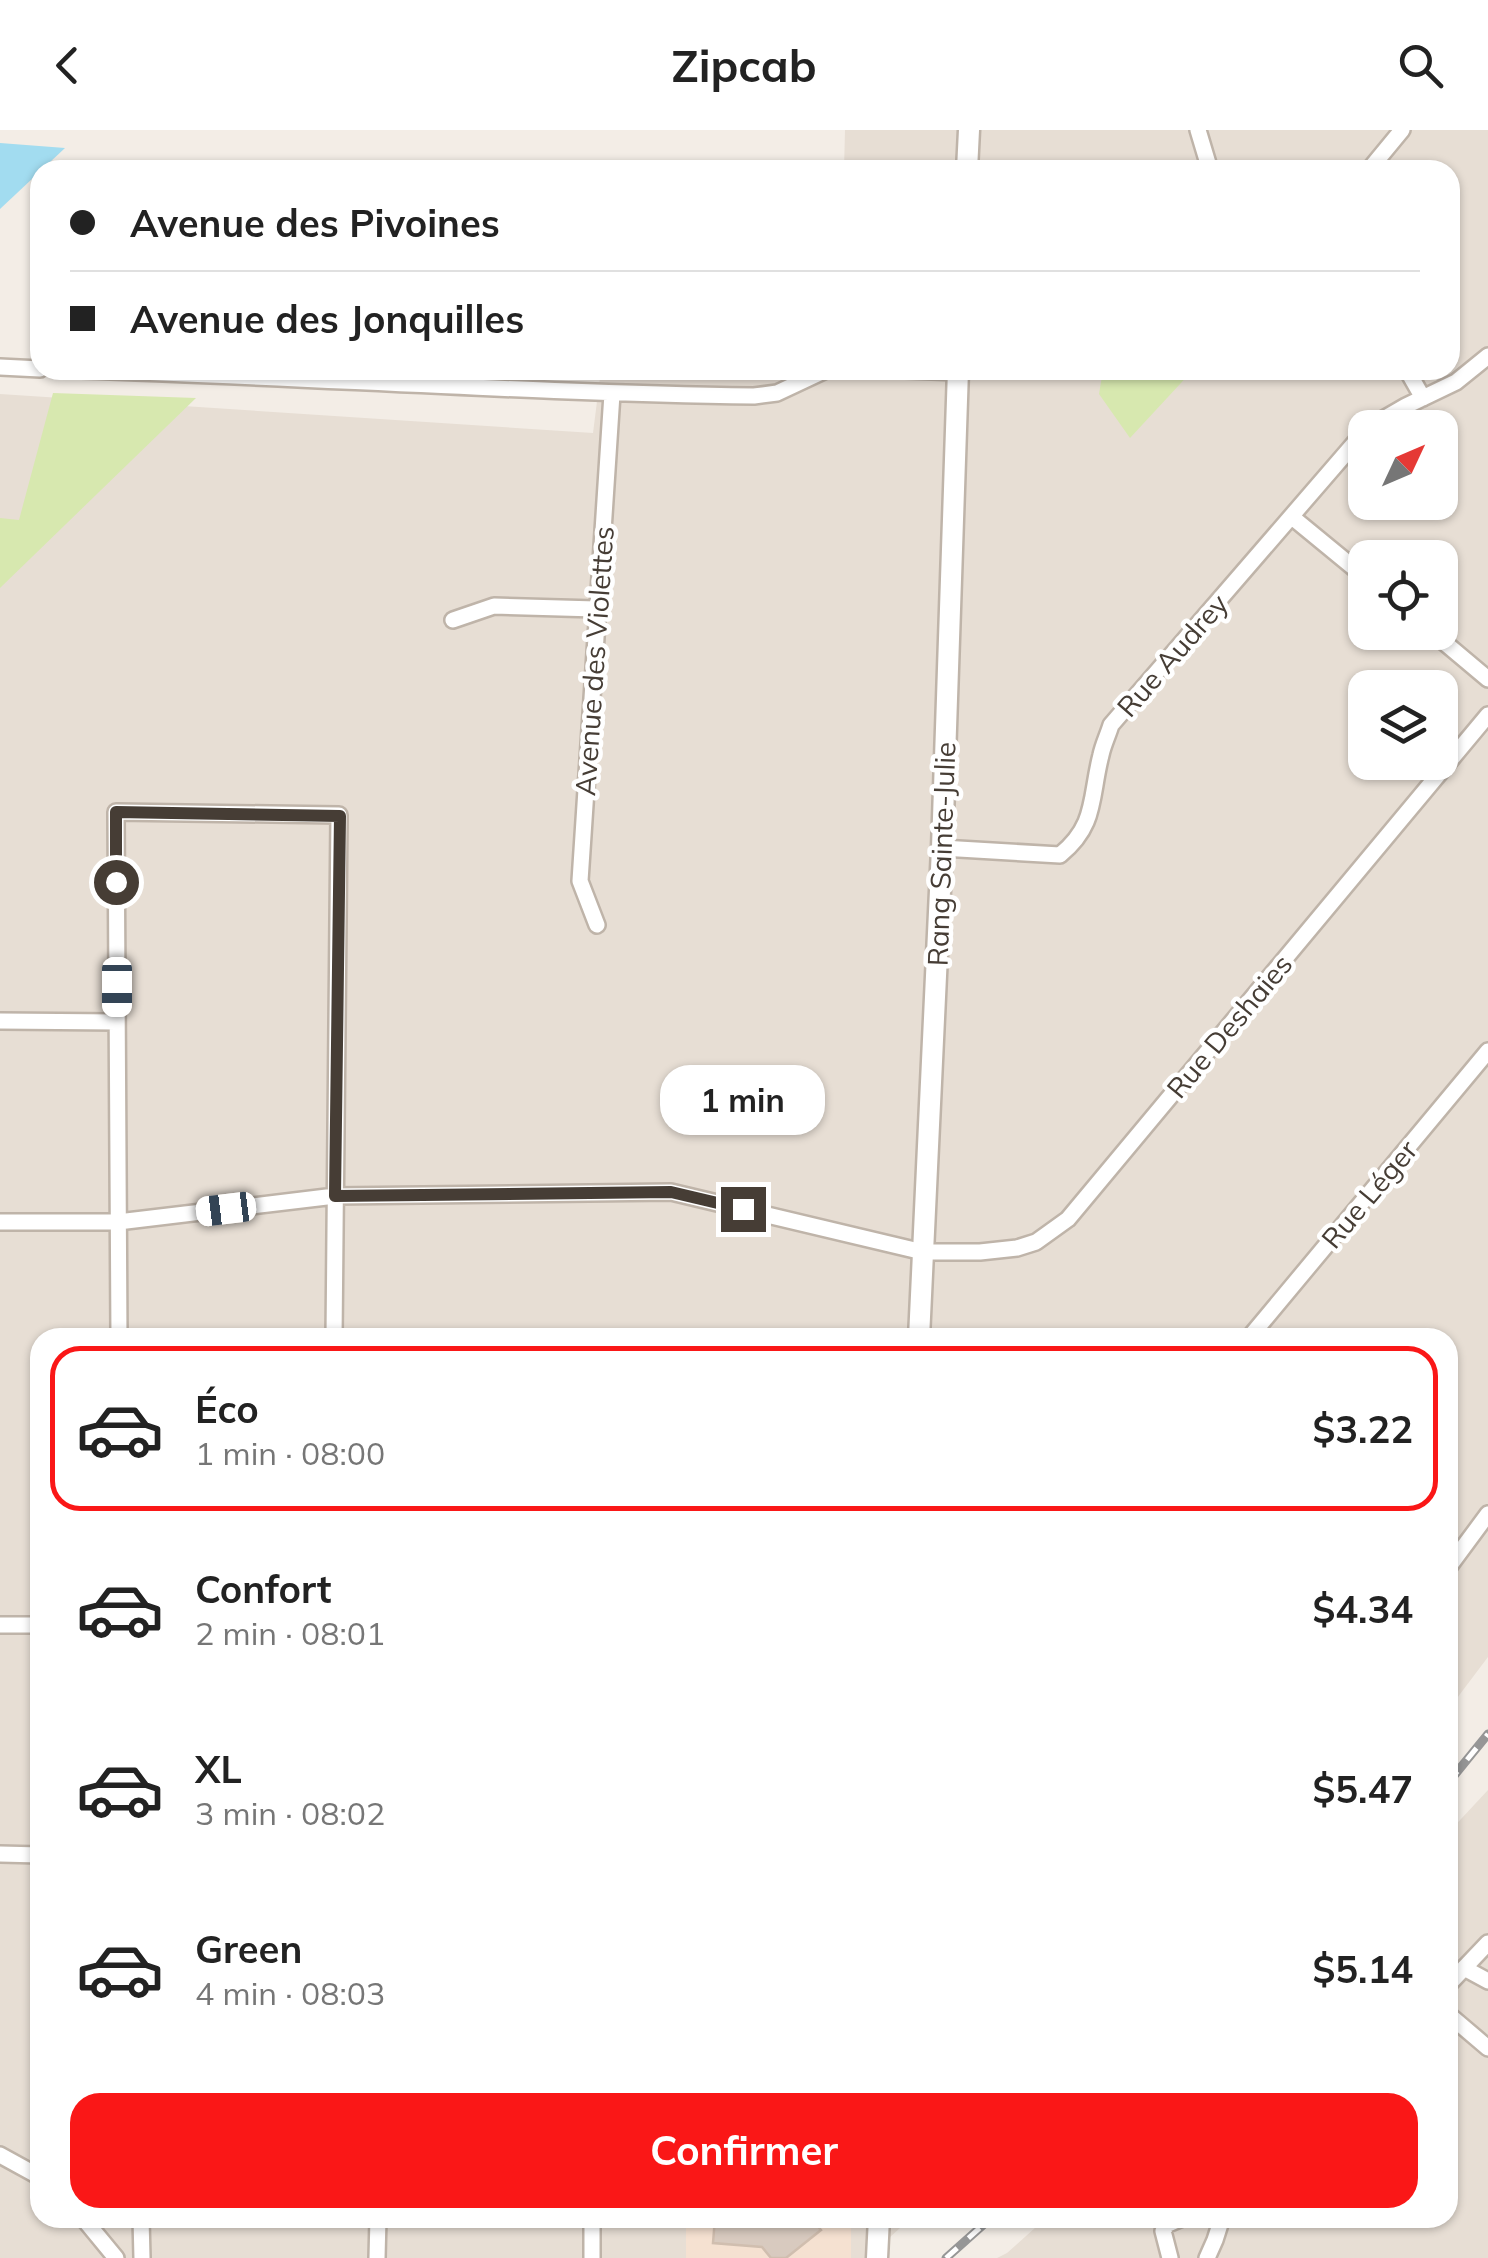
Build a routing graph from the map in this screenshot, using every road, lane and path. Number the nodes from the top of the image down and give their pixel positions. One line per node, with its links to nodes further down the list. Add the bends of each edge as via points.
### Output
1 (969, 130): 4 (street)
2 (1198, 130): 5 (street)
3 (1402, 130): 6 (street)
4 (968, 160)
5 (1207, 160)
6 (1377, 160)
7 (1488, 356): 10 (street, Rue Audrey)
8 (0, 368): 9 (street)
9 (30, 369)
10 (1460, 379)
11 (348, 380): 16 (street)
12 (805, 380): 16 (street, via 766,395)
13 (958, 380): 27 (street, Rang Sainte-Julie)
14 (1413, 380): 17 (street)
15 (1458, 380): 17 (street, Rue Audrey)
16 (612, 394): 22 (street, Avenue des Violettes)
17 (1424, 398): 18 (street, Rue Audrey)
18 (1402, 410)
19 (1348, 450): 20 (street, Rue Audrey)
20 (1292, 516): 21 (street); 27 (street, Rue Audrey, via 1111,725 1077,842 1060,856)
21 (1348, 563)
22 (596, 608): 23 (street, via 494,606); 28 (street, Avenue des Violettes, via 580,881)
23 (453, 620)
24 (1453, 650): 25 (street)
25 (1488, 679)
26 (1488, 715): 35 (street, Rue Deshaies, via 1068,1219 1017,1248)
27 (942, 848): 35 (street, Rang Sainte-Julie)
28 (597, 925)
29 (0, 1021): 30 (street)
30 (117, 1022): 32 (street, via 116,812 340,816); 34 (street)
31 (1488, 1051): 39 (street, Rue Léger)
32 (335, 1196): 34 (street, Rue Deshaies); 35 (street, Rue Deshaies, via 671,1192); 37 (street)
33 (0, 1222): 34 (street, Rue Deshaies)
34 (118, 1222): 36 (street)
35 (923, 1252): 38 (street, Rang Sainte-Julie)
36 (120, 1328)
37 (334, 1328)
38 (919, 1328)
39 (1258, 1328)
40 (1488, 1514): 41 (street)
41 (1458, 1554)
42 (0, 1625): 43 (street)
43 (30, 1625)
44 (0, 1854): 45 (street)
45 (30, 1855)
46 (1488, 1942): 47 (street)
47 (1464, 1968): 48 (street); 49 (street)
48 (1458, 1974)
49 (1488, 1981)
50 (1458, 2022): 51 (street)
51 (1488, 2048)
52 (0, 2155): 53 (street)
53 (30, 2172)
54 (92, 2228): 61 (street)
55 (141, 2228): 62 (street)
56 (378, 2228): 63 (street)
57 (592, 2228): 64 (street)
58 (878, 2228): 65 (street)
59 (1165, 2228): 66 (street)
60 (1219, 2228): 67 (street)
61 (116, 2258)
62 (142, 2258)
63 (377, 2258)
64 (592, 2258)
65 (877, 2258)
66 (1170, 2258)
67 (1207, 2258)

